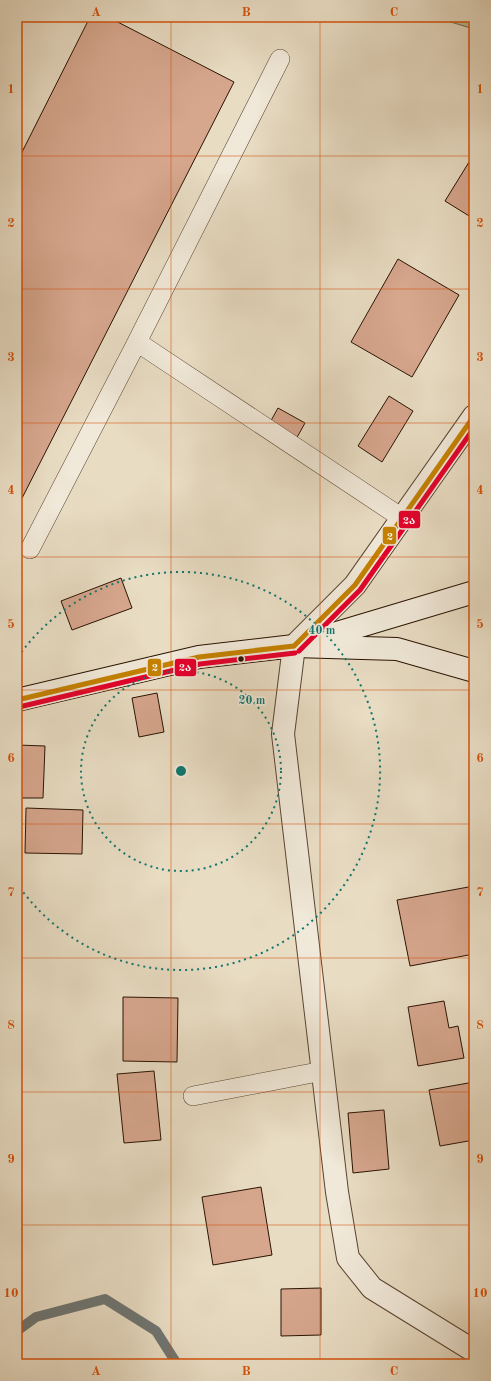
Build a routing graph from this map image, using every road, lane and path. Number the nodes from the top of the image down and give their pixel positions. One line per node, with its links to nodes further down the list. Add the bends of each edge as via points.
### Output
1 (280, 59): 2 (lane)
2 (137, 342): 4 (lane); 5 (lane)
3 (474, 416): 4 (street)
4 (402, 518): 7 (street, via 355,585)
5 (30, 549)
6 (474, 592): 7 (street)
7 (294, 646): 8 (street, via 397,649); 9 (street, via 199,657); 10 (street, via 283,734)
8 (474, 670)
9 (17, 700)
10 (323, 1071): 11 (lane); 12 (street, via 337,1192 348,1258 372,1288)
11 (193, 1096)
12 (474, 1351)

